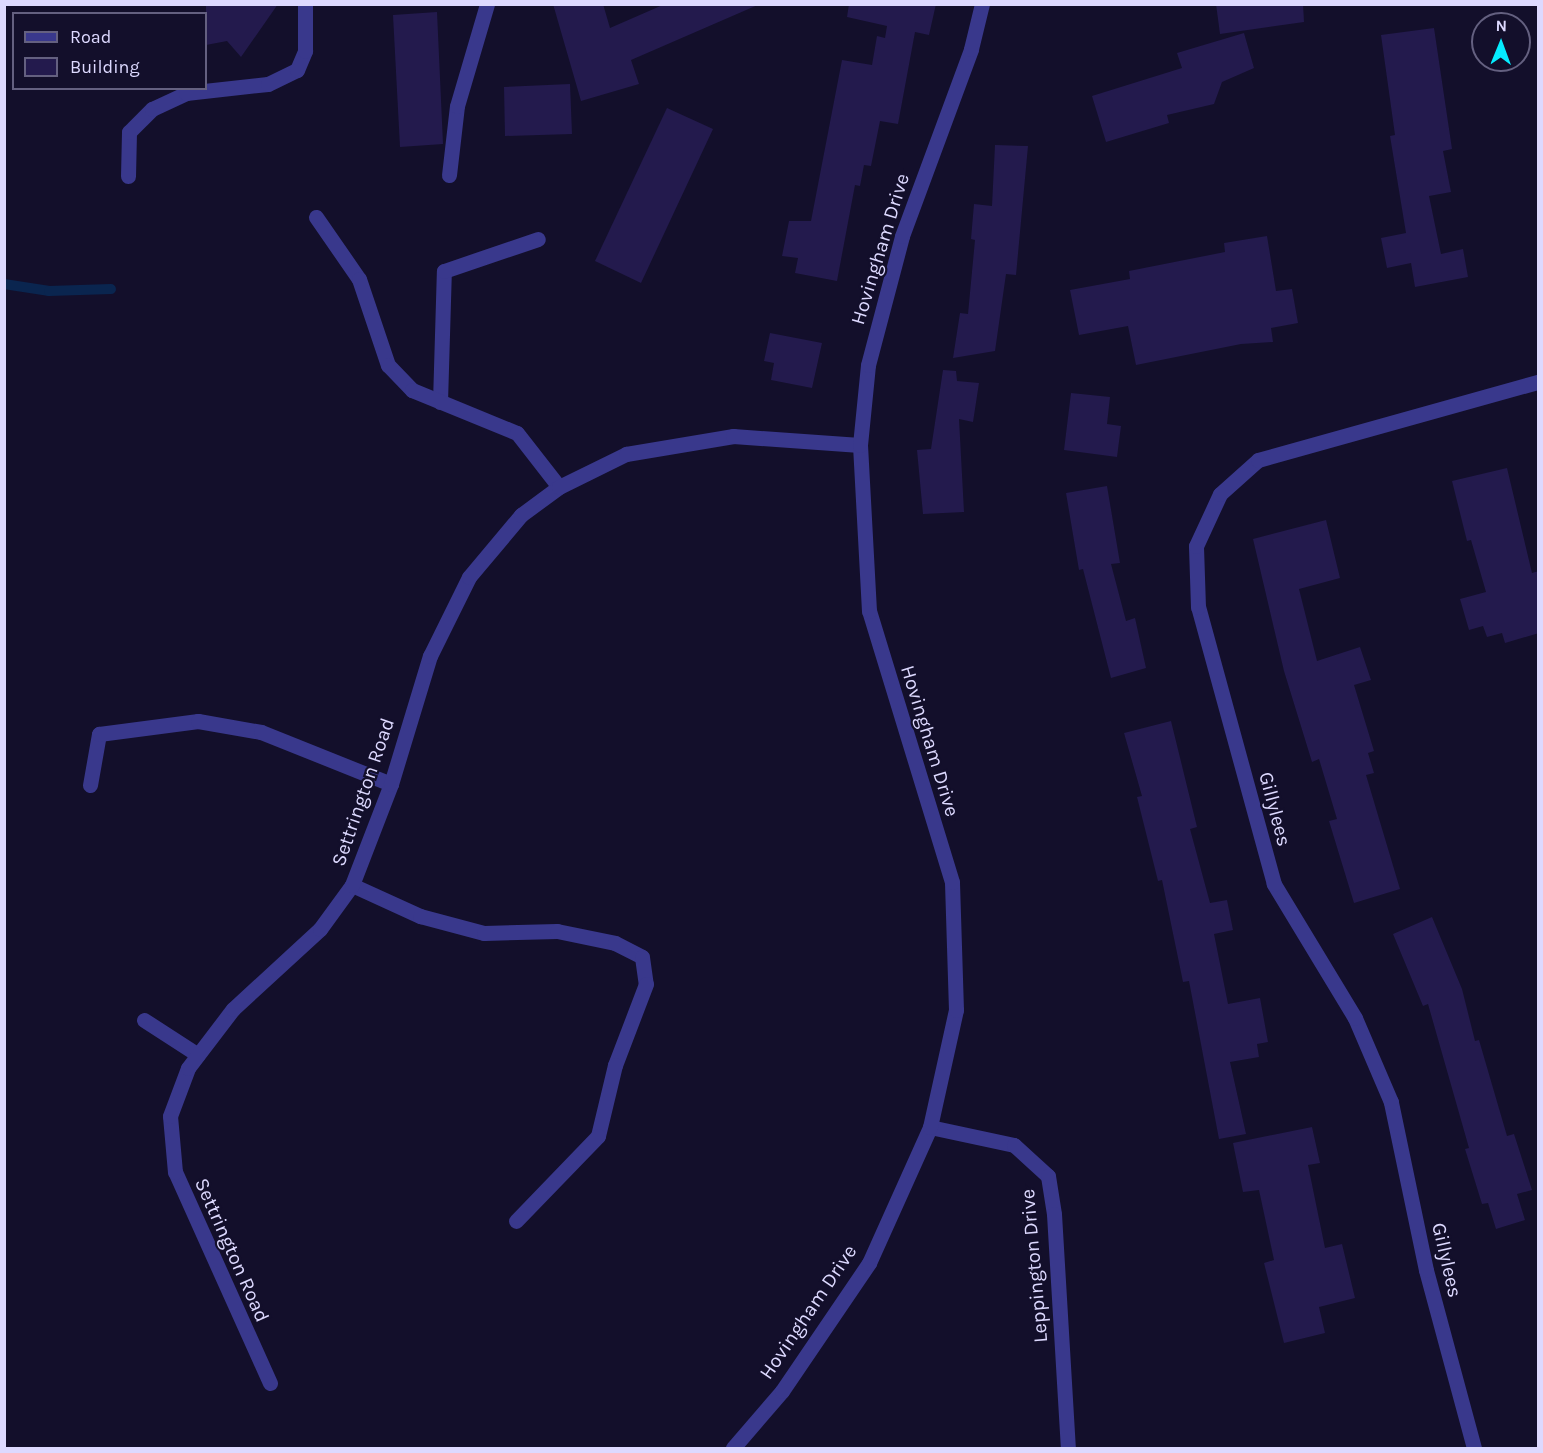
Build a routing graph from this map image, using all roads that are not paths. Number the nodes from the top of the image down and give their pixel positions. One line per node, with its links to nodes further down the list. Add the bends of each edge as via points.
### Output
1 (305, 4): 5 (street, via 305,51 297,70 268,84 186,93 152,109 129,132)
2 (487, 4): 4 (street, via 457,106)
3 (982, 4): 10 (street, Hovingham Drive, via 971,49 902,236 868,365)
4 (449, 175)
5 (128, 176)
6 (316, 217): 9 (street, via 359,279 388,365 412,390)
7 (538, 239): 9 (street, via 444,271)
8 (1539, 382): 22 (street, Gillylees, via 1258,460 1220,494 1196,546 1198,607 1274,884 1355,1018 1391,1102 1426,1270)
9 (440, 402): 11 (street, via 517,433)
10 (860, 445): 11 (street, Settrington Road, via 733,436 626,453); 17 (street, Hovingham Drive, via 868,611 952,882 956,1010)
11 (559, 487): 12 (street, Settrington Road, via 521,515 469,577 430,656)
12 (391, 784): 13 (street, via 261,732 208,722 99,734); 14 (street, Settrington Road)
13 (90, 785)
14 (352, 885): 16 (street, Settrington Road, via 320,930 233,1009); 18 (street, via 420,915 484,933 557,931 615,942 642,957 646,984 615,1065 598,1136)
15 (144, 1020): 16 (street)
16 (198, 1055): 19 (street, Settrington Road, via 188,1068 170,1116 176,1172)
17 (930, 1127): 20 (street, Hovingham Drive, via 869,1263 782,1391); 21 (street, Leppington Drive, via 1014,1145 1048,1176 1054,1214)
18 (516, 1221)
19 (270, 1383)
20 (733, 1449)
21 (1068, 1449)
22 (1474, 1449)

